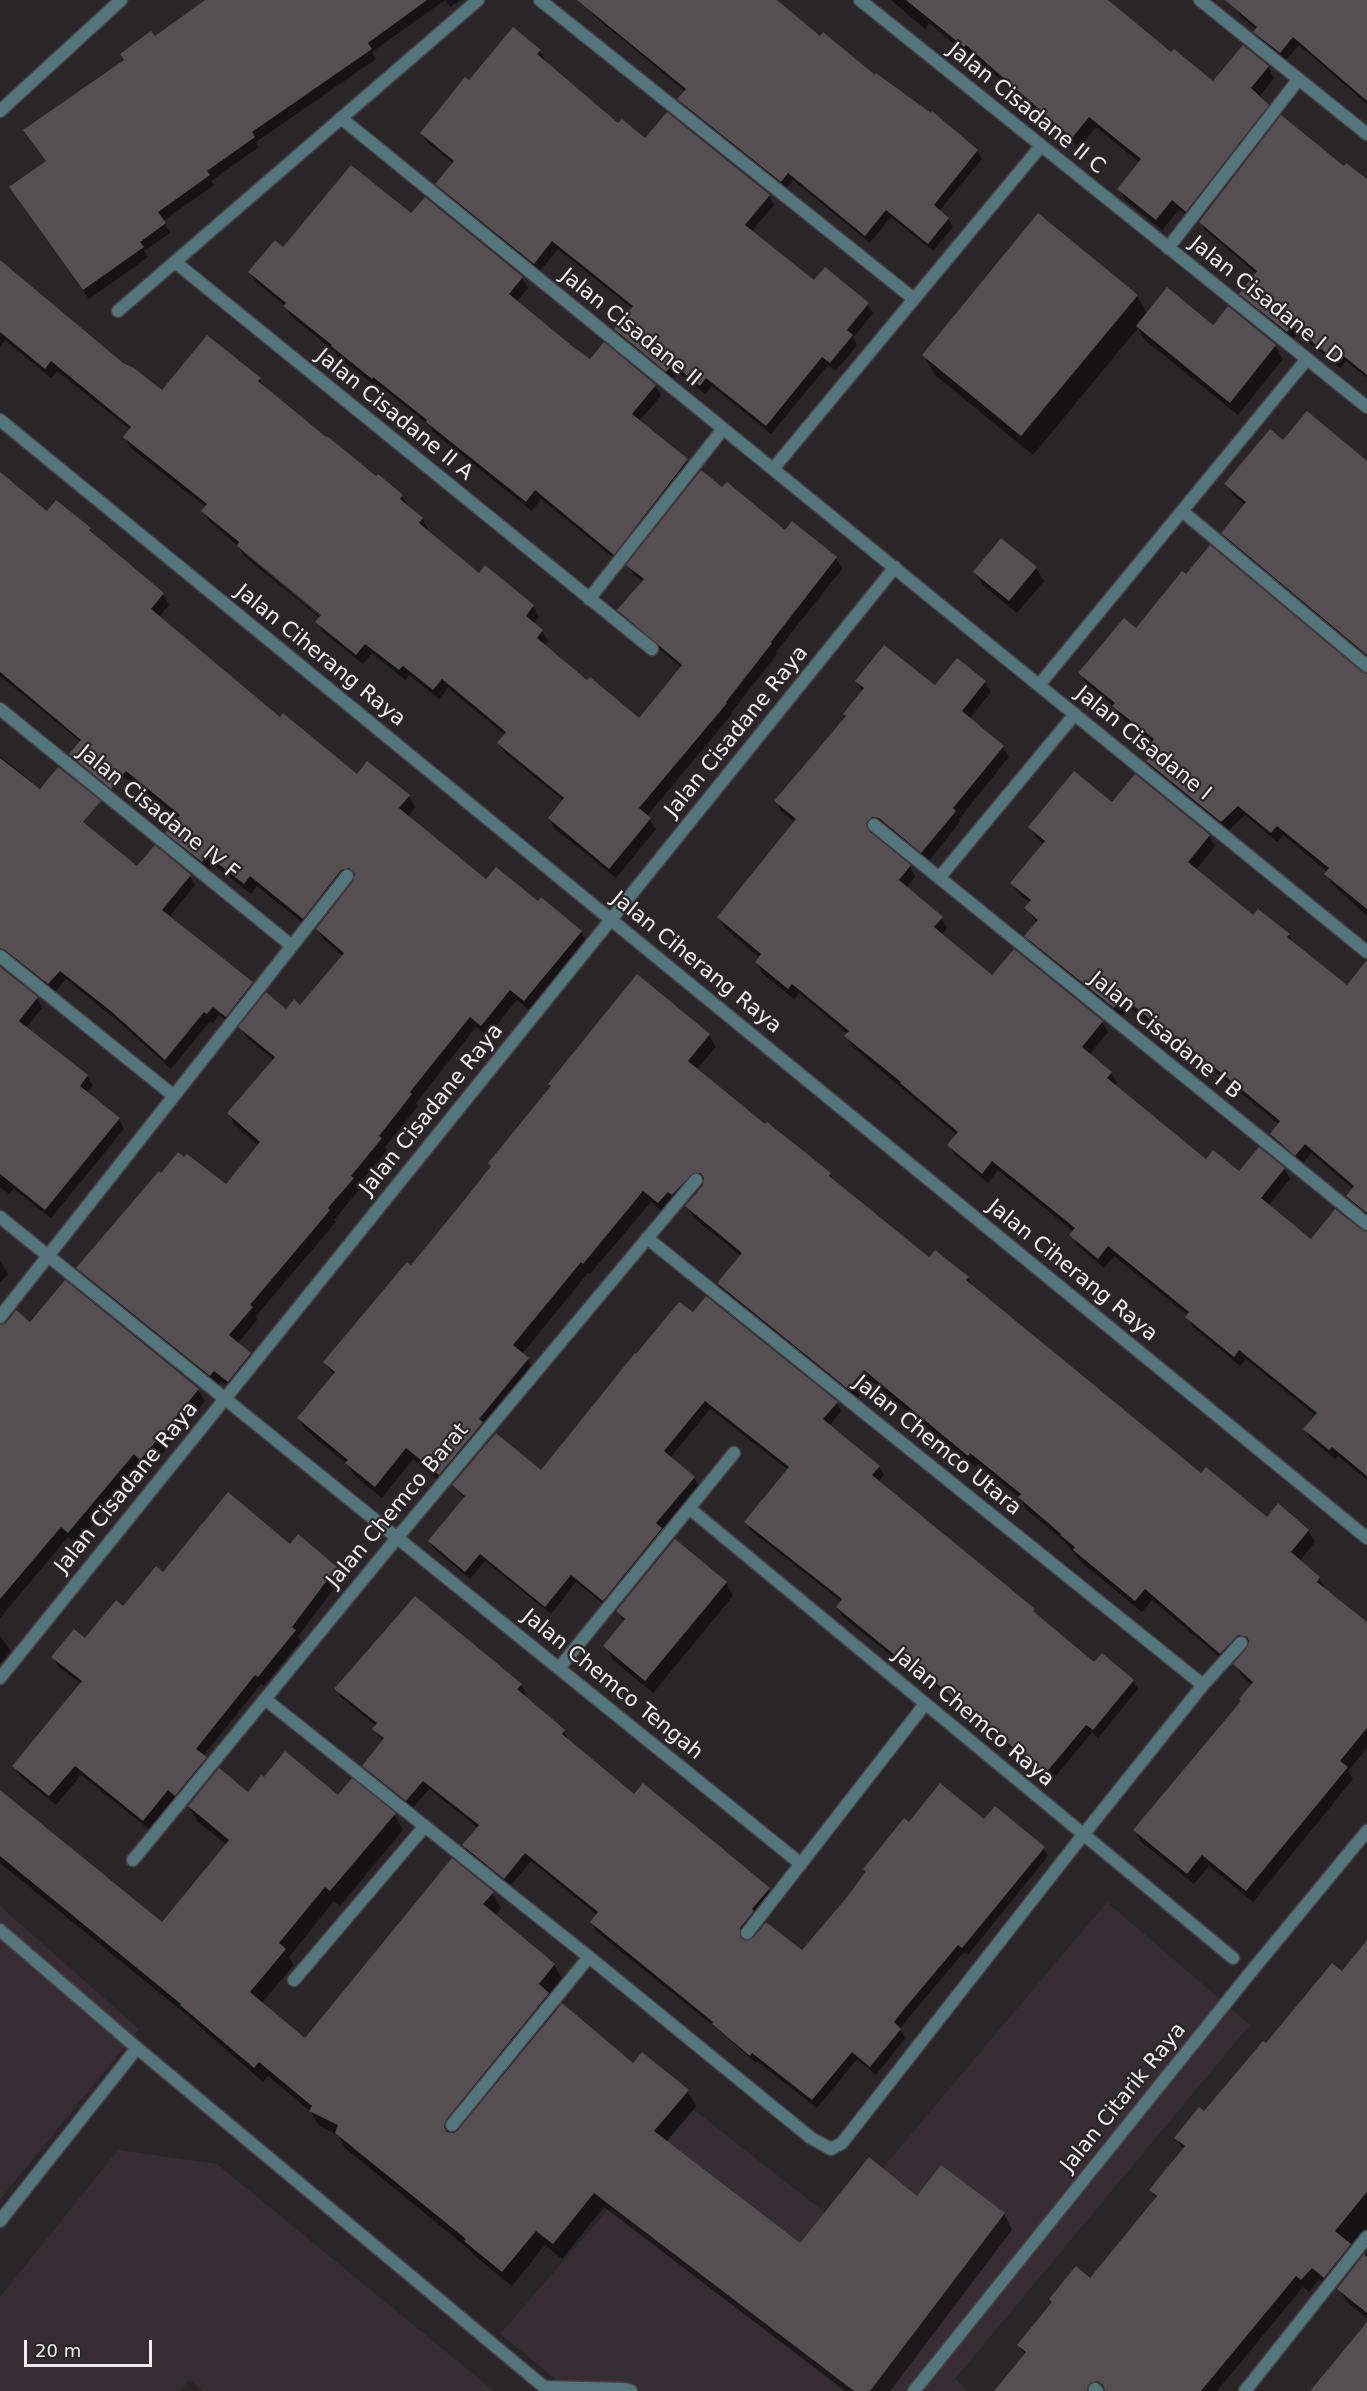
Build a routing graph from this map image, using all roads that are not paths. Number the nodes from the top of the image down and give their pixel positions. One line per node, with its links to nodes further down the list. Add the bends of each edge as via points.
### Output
1 (121, 0): 7 (street)
2 (478, 0): 8 (street)
3 (540, 0): 13 (street)
4 (860, 0): 10 (street, Jalan Cisadane II C)
5 (1200, 0): 6 (street)
6 (1298, 80): 9 (street); 11 (street)
7 (0, 111)
8 (341, 118): 12 (street); 18 (street, Jalan Cisadane II)
9 (1367, 134)
10 (1041, 146): 11 (street, Jalan Cisadane II C); 13 (street)
11 (1168, 248): 15 (street, Jalan Cisadane I D)
12 (175, 262): 14 (street); 22 (street, Jalan Cisadane II A)
13 (914, 299): 19 (street)
14 (118, 311)
15 (1307, 358): 16 (street, Jalan Cisadane I D); 20 (street)
16 (1367, 407)
17 (0, 420): 31 (street, Jalan Ciherang Raya)
18 (723, 429): 19 (street, Jalan Cisadane II); 22 (street)
19 (773, 469): 21 (street, Jalan Cisadane II)
20 (1182, 511): 24 (street); 25 (street)
21 (895, 567): 25 (street, Jalan Cisadane I); 31 (street, Jalan Cisadane Raya)
22 (589, 599): 23 (street, Jalan Cisadane II A)
23 (652, 649)
24 (1367, 666)
25 (1039, 685): 27 (street, Jalan Cisadane I)
26 (0, 709): 32 (street, Jalan Cisadane IV F)
27 (1076, 714): 30 (street); 33 (street, Jalan Cisadane I)
28 (873, 825): 30 (street, Jalan Cisadane I B)
29 (347, 876): 32 (street)
30 (939, 878): 38 (street, Jalan Cisadane I B)
31 (611, 919): 42 (street, Jalan Cisadane Raya); 46 (street, Jalan Ciherang Raya)
32 (292, 946): 35 (street)
33 (1367, 952)
34 (0, 956): 35 (street)
35 (174, 1096): 40 (street)
36 (696, 1180): 39 (street, Jalan Chemco Barat)
37 (0, 1217): 40 (street, Jalan Chemco Tengah)
38 (1367, 1224)
39 (647, 1238): 45 (street, Jalan Chemco Barat); 50 (street, Jalan Chemco Utara)
40 (48, 1256): 41 (street); 42 (street, Jalan Chemco Tengah)
41 (0, 1317)
42 (224, 1398): 45 (street, Jalan Chemco Tengah); 49 (street, Jalan Cisadane Raya)
43 (734, 1453): 44 (street)
44 (689, 1508): 48 (street); 52 (street, Jalan Chemco Raya)
45 (397, 1538): 48 (street, Jalan Chemco Tengah); 51 (street, Jalan Chemco Barat)
46 (1367, 1538)
47 (1240, 1643): 50 (street)
48 (559, 1668): 57 (street, Jalan Chemco Tengah)
49 (0, 1678)
50 (1203, 1685): 55 (street)
51 (265, 1699): 53 (street); 56 (street, Jalan Chemco Barat)
52 (925, 1704): 55 (street, Jalan Chemco Raya); 57 (street)
53 (425, 1826): 60 (street); 62 (street)
54 (1367, 1831): 69 (street, Jalan Citarik Raya)
55 (1083, 1834): 60 (street, via 842,2143 831,2149 811,2138); 61 (street, Jalan Chemco Raya)
56 (133, 1860)
57 (801, 1864): 59 (street)
58 (0, 1930): 63 (street)
59 (747, 1933)
60 (589, 1957): 64 (street)
61 (1233, 1958)
62 (294, 1980)
63 (136, 2048): 65 (street); 67 (street)
64 (452, 2125)
65 (0, 2221)
66 (1367, 2237): 70 (street)
67 (546, 2389): 68 (street)
68 (631, 2391)
69 (914, 2391)
70 (1245, 2391)

